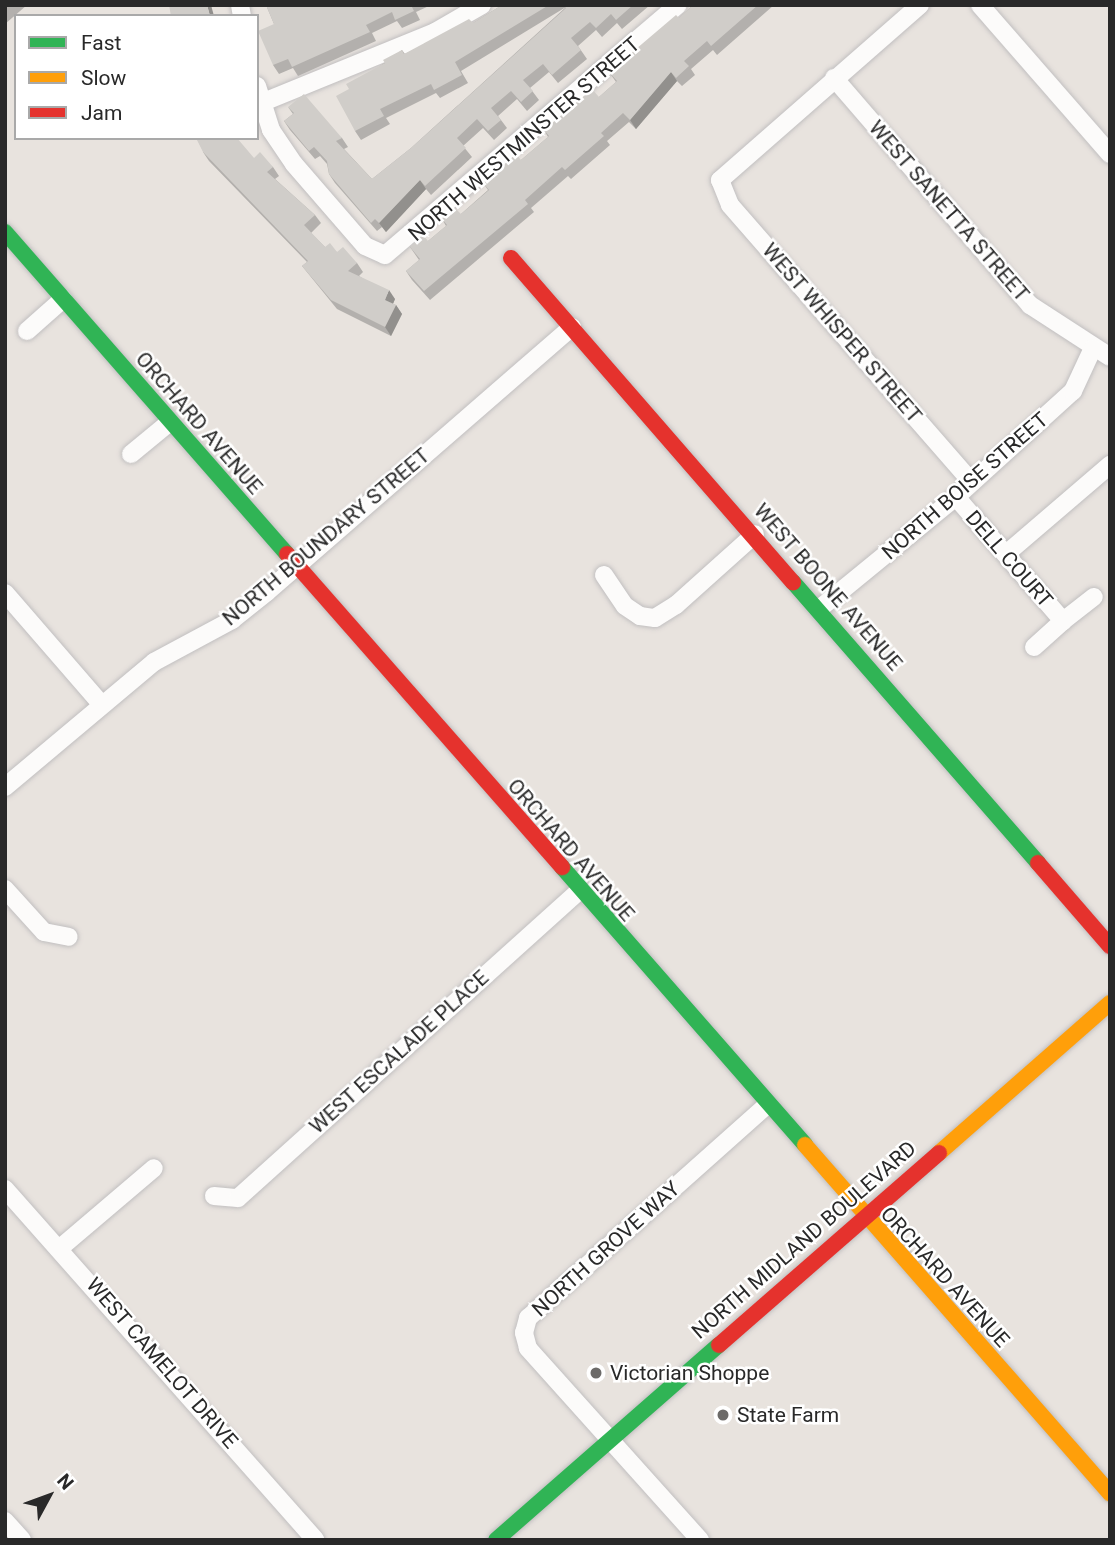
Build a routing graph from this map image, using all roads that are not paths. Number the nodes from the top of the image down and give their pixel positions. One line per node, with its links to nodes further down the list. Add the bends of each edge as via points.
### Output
1 (482, 5): 6 (street, via 435,32)
2 (678, 5): 6 (street, NORTH WESTMINSTER STREET, via 385,255 365,246 294,163 271,130)
3 (920, 5): 5 (street)
4 (980, 5): 7 (street)
5 (834, 78): 13 (street, WEST SANETTA STREET, via 1030,305); 18 (street, WEST WHISPER STREET, via 720,180 730,205)
6 (259, 95)
7 (1110, 154)
8 (5, 232): 10 (street, ORCHARD AVENUE)
9 (511, 258): 11 (street, WEST BOONE AVENUE)
10 (63, 299): 12 (street); 15 (street, ORCHARD AVENUE)
11 (572, 327): 20 (street, WEST BOONE AVENUE); 22 (street, NORTH BOUNDARY STREET)
12 (27, 331)
13 (1093, 348): 14 (street, WEST SANETTA STREET); 18 (street, NORTH BOISE STREET, via 1073,391)
14 (1110, 357)
15 (170, 422): 16 (street); 22 (street, ORCHARD AVENUE)
16 (131, 454)
17 (1110, 466): 21 (street)
18 (972, 482): 19 (street, NORTH BOISE STREET)
19 (956, 497): 21 (street, DELL COURT); 26 (street, NORTH BOISE STREET)
20 (755, 534): 23 (street, via 676,605 655,618 640,617 625,606); 26 (street, WEST BOONE AVENUE)
21 (1006, 554): 27 (street, DELL COURT)
22 (296, 567): 29 (street, NORTH BOUNDARY STREET, via 232,620 154,662); 32 (street, ORCHARD AVENUE)
23 (604, 575)
24 (5, 593): 29 (street)
25 (1094, 597): 27 (street, DELL COURT)
26 (819, 609): 34 (street, WEST BOONE AVENUE)
27 (1063, 621): 28 (street, DELL COURT)
28 (1034, 647)
29 (101, 704): 30 (street, NORTH BOUNDARY STREET)
30 (5, 787)
31 (5, 889): 33 (street, via 44,932)
32 (579, 891): 36 (street, ORCHARD AVENUE); 39 (street, WEST ESCALADE PLACE, via 237,1198)
33 (69, 937)
34 (1110, 946)
35 (1110, 1003): 40 (street, NORTH MIDLAND BOULEVARD)
36 (767, 1105): 40 (street, ORCHARD AVENUE); 42 (street, NORTH GROVE WAY, via 528,1318 524,1333 528,1348)
37 (154, 1168): 41 (street)
38 (5, 1189): 41 (street, WEST CAMELOT DRIVE)
39 (214, 1196)
40 (862, 1216): 42 (street, NORTH MIDLAND BOULEVARD); 43 (street, ORCHARD AVENUE)
41 (60, 1248): 46 (street, WEST CAMELOT DRIVE)
42 (610, 1439): 47 (street, NORTH MIDLAND BOULEVARD); 48 (street, NORTH GROVE WAY)
43 (1110, 1493)
44 (5, 1521): 45 (street)
45 (22, 1540)
46 (315, 1540)
47 (496, 1540)
48 (700, 1540)

